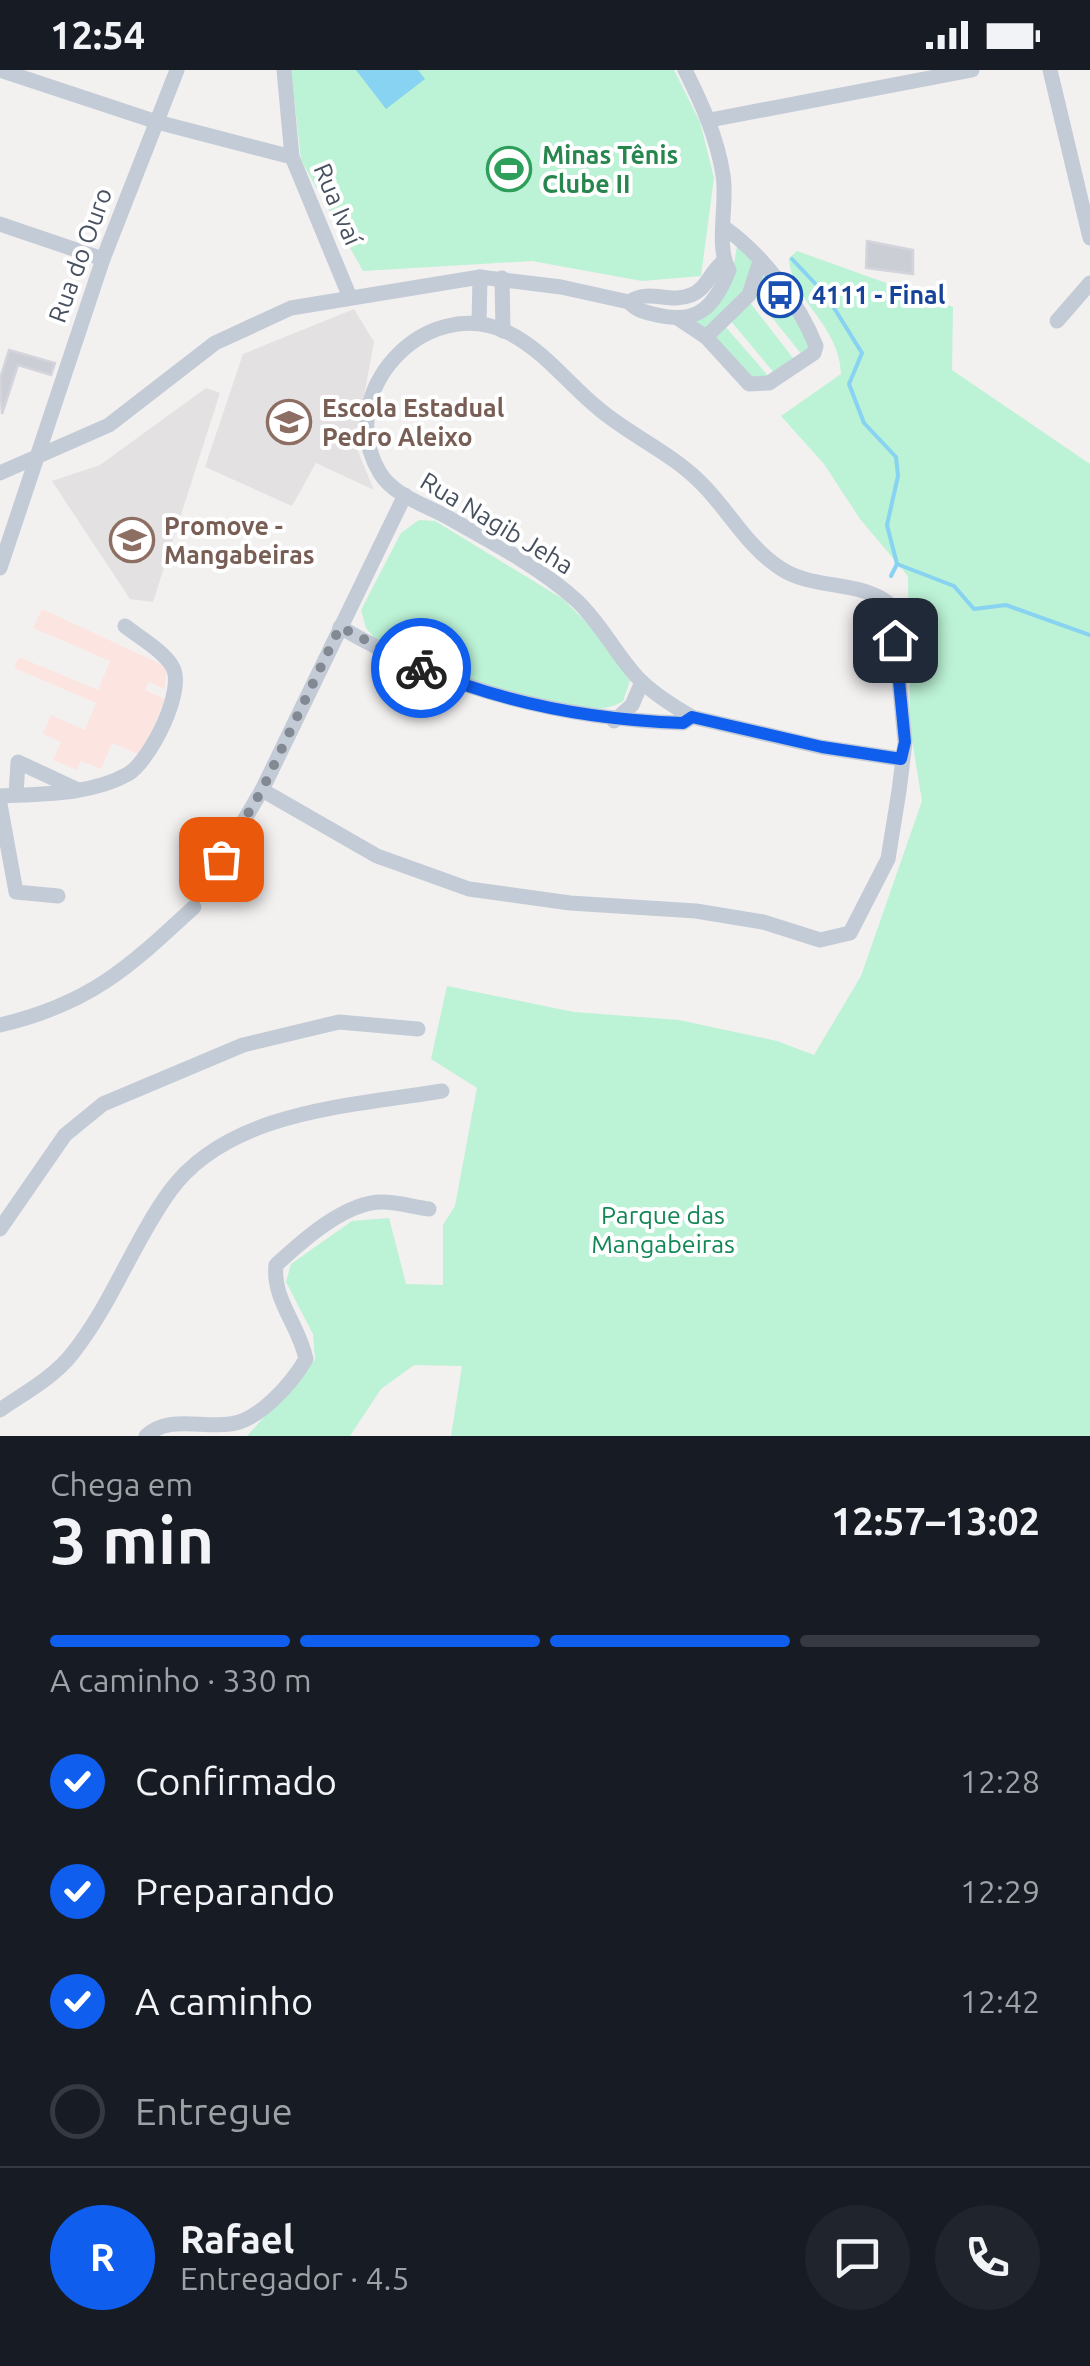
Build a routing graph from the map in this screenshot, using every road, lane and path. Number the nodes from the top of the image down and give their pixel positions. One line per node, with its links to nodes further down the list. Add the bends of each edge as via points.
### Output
1 (0, 70): 8 (street)
2 (177, 70): 8 (street, Rua do Ouro)
3 (284, 70): 9 (street, Rua Ivaí)
4 (686, 70): 7 (street)
5 (972, 70): 7 (street)
6 (1050, 70): 12 (street)
7 (710, 120): 11 (street, via 723,173)
8 (157, 122): 9 (street); 13 (street, Rua do Ouro)
9 (292, 157): 19 (street, Rua Ivaí)
10 (0, 224): 13 (street)
11 (725, 228): 14 (street); 15 (street)
12 (1090, 238)
13 (103, 258): 26 (street, Rua do Ouro)
14 (724, 261): 20 (street, via 688,296 641,294); 21 (street, via 729,270 713,304)
15 (760, 261): 25 (street, via 749,294); 25 (street, via 807,323 814,353 769,383 749,384)
16 (480, 277): 17 (street); 19 (street); 23 (street)
17 (502, 278): 20 (street); 24 (street)
18 (1090, 284): 22 (street)
19 (349, 295): 27 (street, via 291,308 215,342 109,425)
20 (629, 302): 21 (street, via 636,310)
21 (679, 319): 25 (street)
22 (1057, 322)
23 (478, 324): 24 (street); 30 (street, Rua Nagib Jeha, via 434,327 392,357 368,402 366,425 380,473)
24 (503, 330): 37 (street, via 698,480 781,570 880,596 892,606)
25 (706, 337)
26 (48, 427): 27 (street); 28 (street, Rua do Ouro)
27 (70, 444): 28 (street)
28 (36, 460): 29 (street); 31 (street, Rua do Ouro)
29 (0, 472)
30 (405, 495): 33 (street); 34 (street, Rua Nagib Jeha, via 576,600)
31 (0, 568)
32 (125, 626): 38 (street, via 172,665 175,698 132,773)
33 (340, 627): 36 (street, Rua Nagib Jeha, via 461,686); 39 (street)
34 (642, 682): 35 (street, Rua Nagib Jeha); 36 (street, via 632,705)
35 (692, 717): 36 (street, Rua Nagib Jeha, via 683,723); 37 (street, Rua Nagib Jeha)
36 (614, 720)
37 (901, 759): 39 (street, via 888,860 850,934 820,940 696,911 470,890 377,856)
38 (77, 790): 40 (street); 40 (street, via 18,762)
39 (262, 790): 42 (street)
40 (8, 796)
41 (0, 804): 43 (street, via 16,892)
42 (221, 859)
43 (58, 896)
44 (194, 907): 45 (street, via 116,978 52,1012)
45 (0, 1024)
46 (418, 1029): 49 (street, via 339,1022 243,1045 103,1104 65,1135)
47 (442, 1091): 50 (street, via 269,1124 194,1167 171,1190 72,1354)
48 (429, 1209): 51 (street, via 357,1206 296,1246 276,1265 273,1286 301,1338 306,1359 299,1371 260,1411 233,1424 172,1423)
49 (0, 1229)
50 (0, 1410)
51 (146, 1436)

